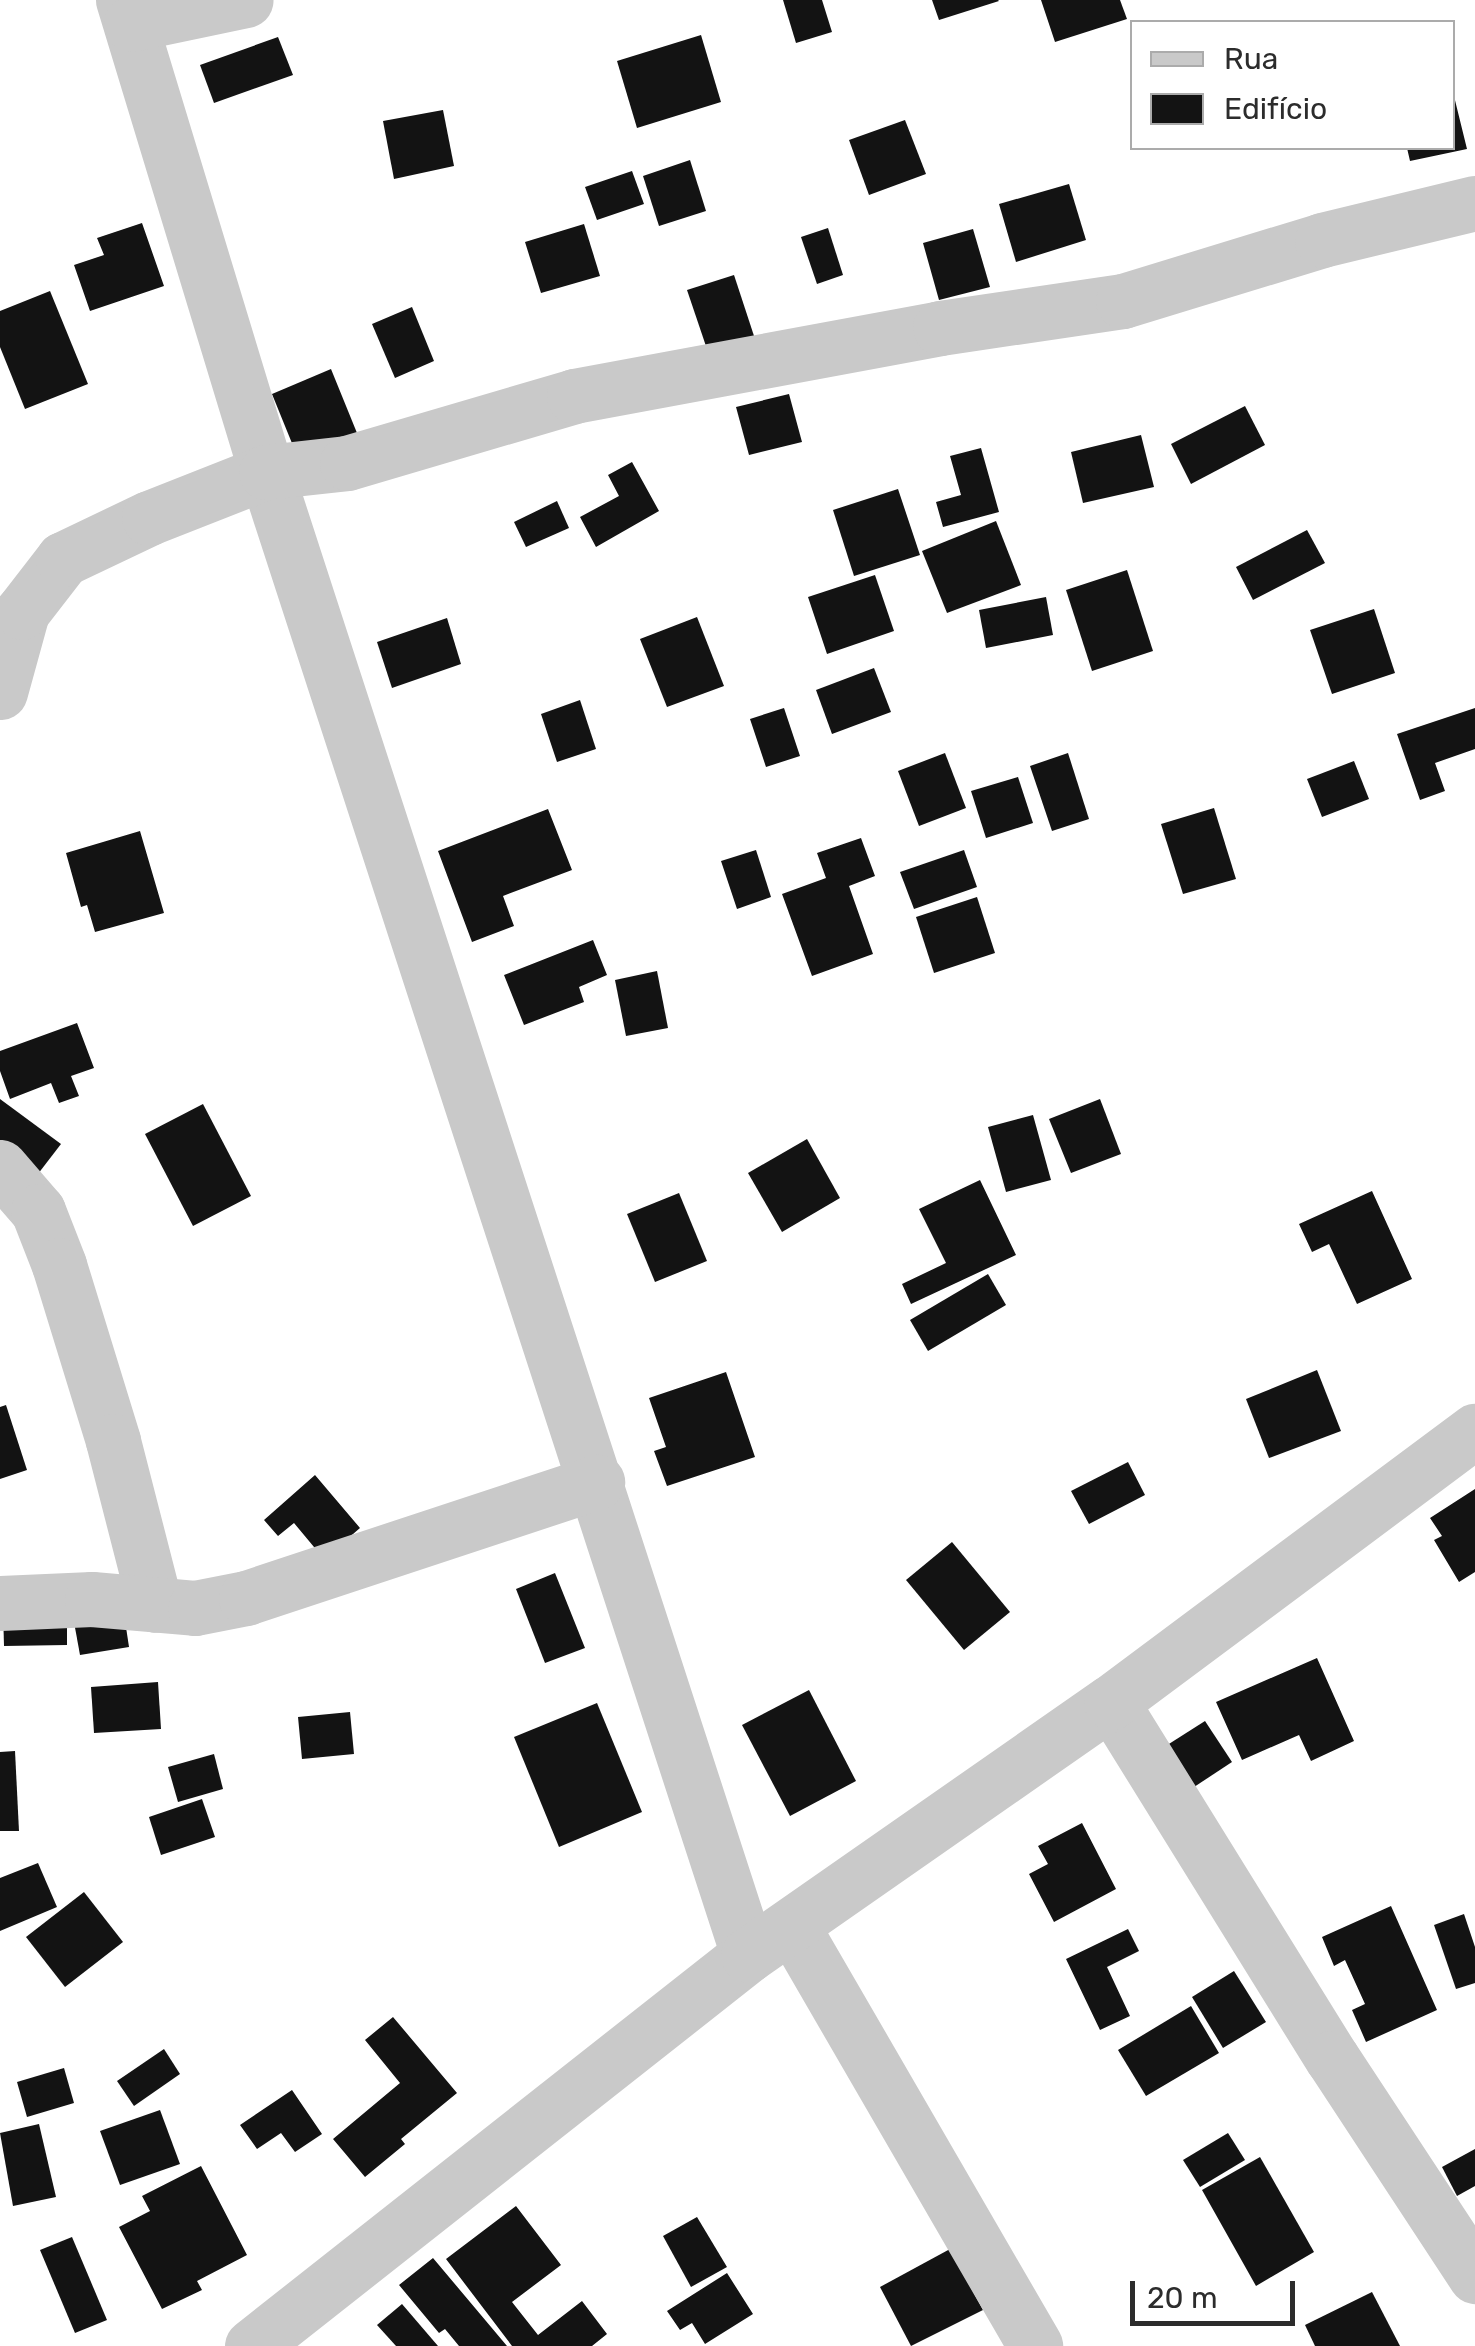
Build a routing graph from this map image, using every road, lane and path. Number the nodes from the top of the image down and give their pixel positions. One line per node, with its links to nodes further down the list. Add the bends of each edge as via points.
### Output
1 (246, 0): 2 (street)
2 (127, 12): 4 (street)
3 (1475, 203): 4 (street, via 1322,240 1123,301 593,392 347,463)
4 (266, 472): 5 (street, via 64,559 22,612); 8 (street)
5 (0, 692)
6 (0, 1167): 10 (street, via 38,1211 58,1265)
7 (1475, 1431): 11 (street)
8 (598, 1482): 10 (street, via 246,1598 194,1608); 12 (street)
9 (0, 1604): 10 (street, via 92,1599)
10 (155, 1605)
11 (1111, 1702): 12 (street); 13 (street)
12 (770, 1940): 14 (street); 15 (street)
13 (1475, 2276)
14 (252, 2346)
15 (1035, 2346)

